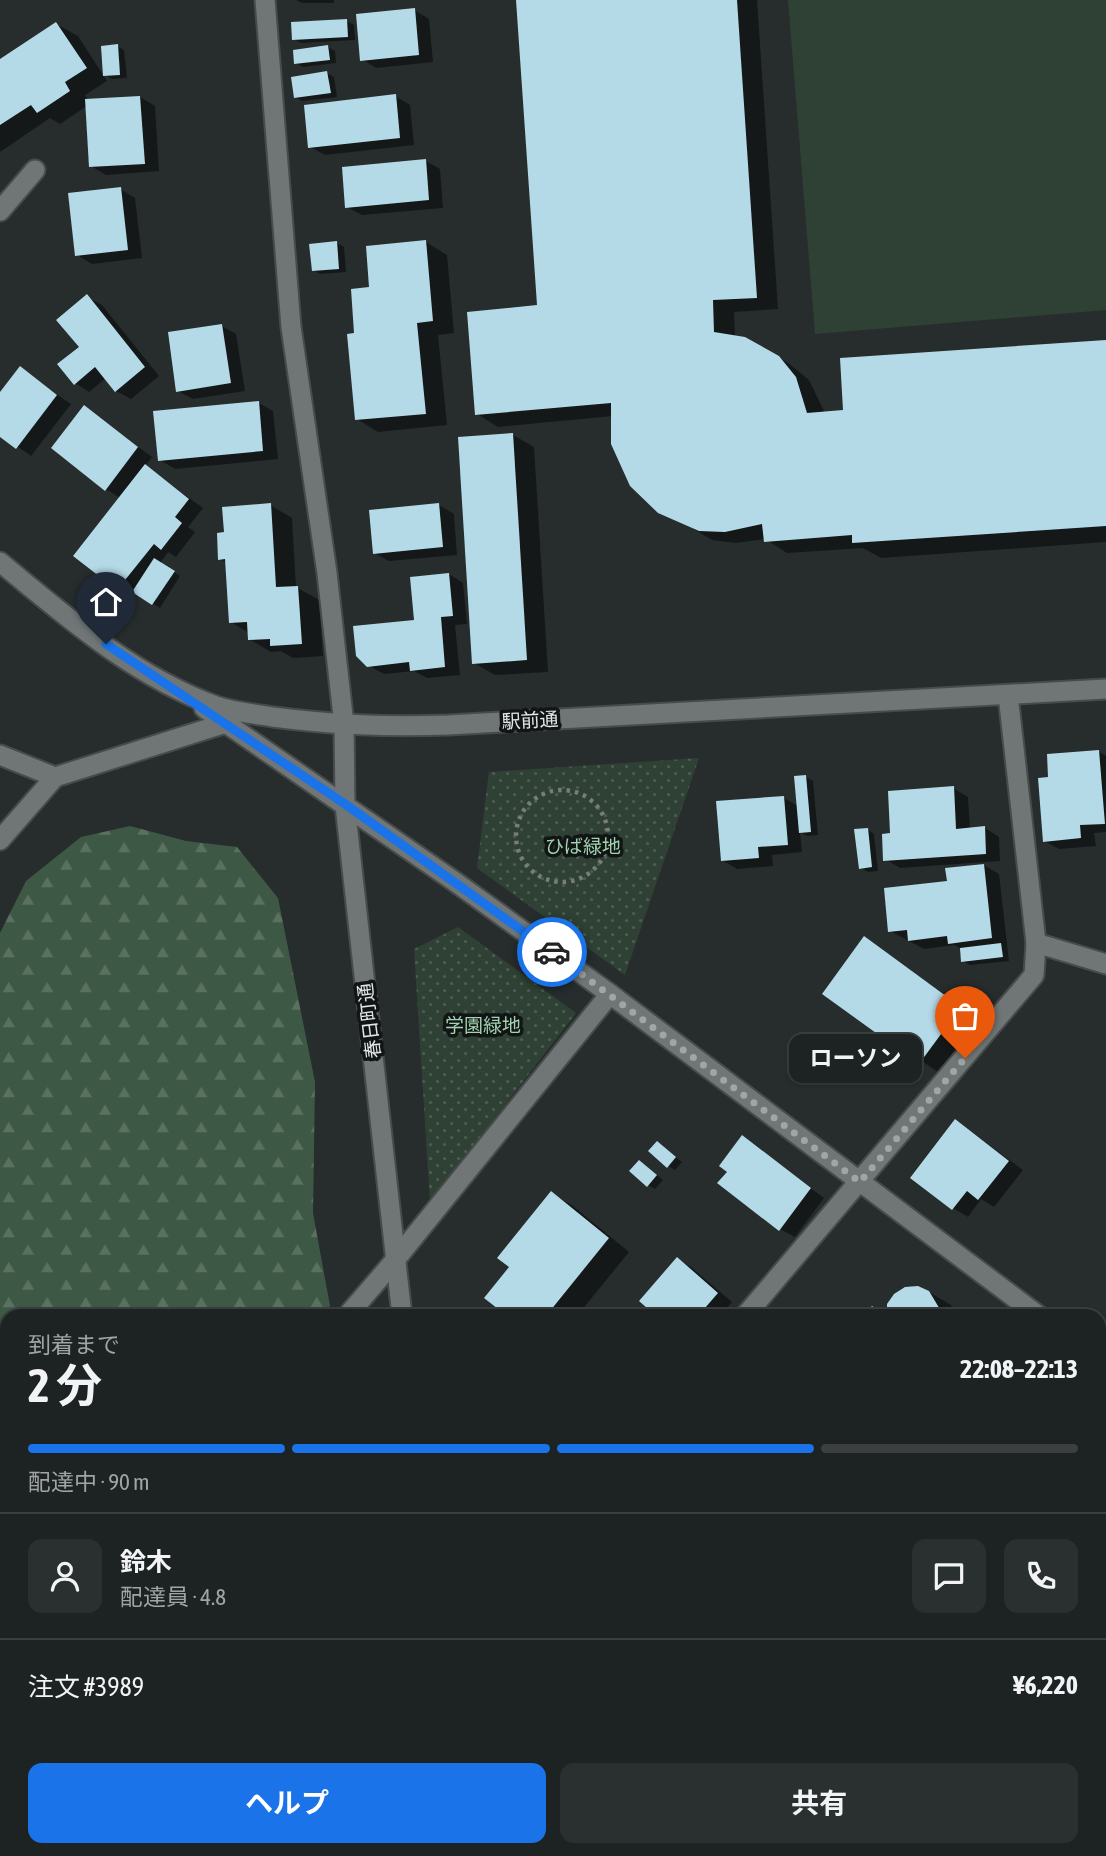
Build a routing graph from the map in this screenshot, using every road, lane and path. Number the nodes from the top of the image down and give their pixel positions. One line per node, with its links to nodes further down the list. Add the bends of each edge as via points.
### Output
1 (265, 0): 9 (street, 春日町通, via 291,327)
2 (35, 170): 3 (street)
3 (0, 211)
4 (0, 562): 6 (street, 駅前通, via 70,620)
5 (1106, 688): 7 (street, 駅前通)
6 (180, 691): 8 (street); 9 (street, 駅前通, via 248,714)
7 (1008, 695): 9 (street, 駅前通); 15 (street)
8 (226, 723): 11 (street); 12 (street)
9 (344, 726): 12 (street, 春日町通)
10 (0, 755): 11 (street)
11 (55, 777): 14 (street)
12 (345, 804): 17 (street); 19 (street, 春日町通)
13 (607, 824): 13 (path, via 604,854 596,867 576,879 553,881 539,876 519,852 518,822 525,809 547,792 569,790 590,798)
14 (0, 840)
15 (1036, 943): 16 (street); 18 (street, via 1034,975)
16 (1106, 964)
17 (610, 994): 18 (street); 19 (street)
18 (860, 1182): 22 (street); 23 (street)
19 (396, 1259): 20 (street); 21 (street, 春日町通)
20 (353, 1309)
21 (401, 1309)
22 (751, 1309)
23 (1031, 1309)

